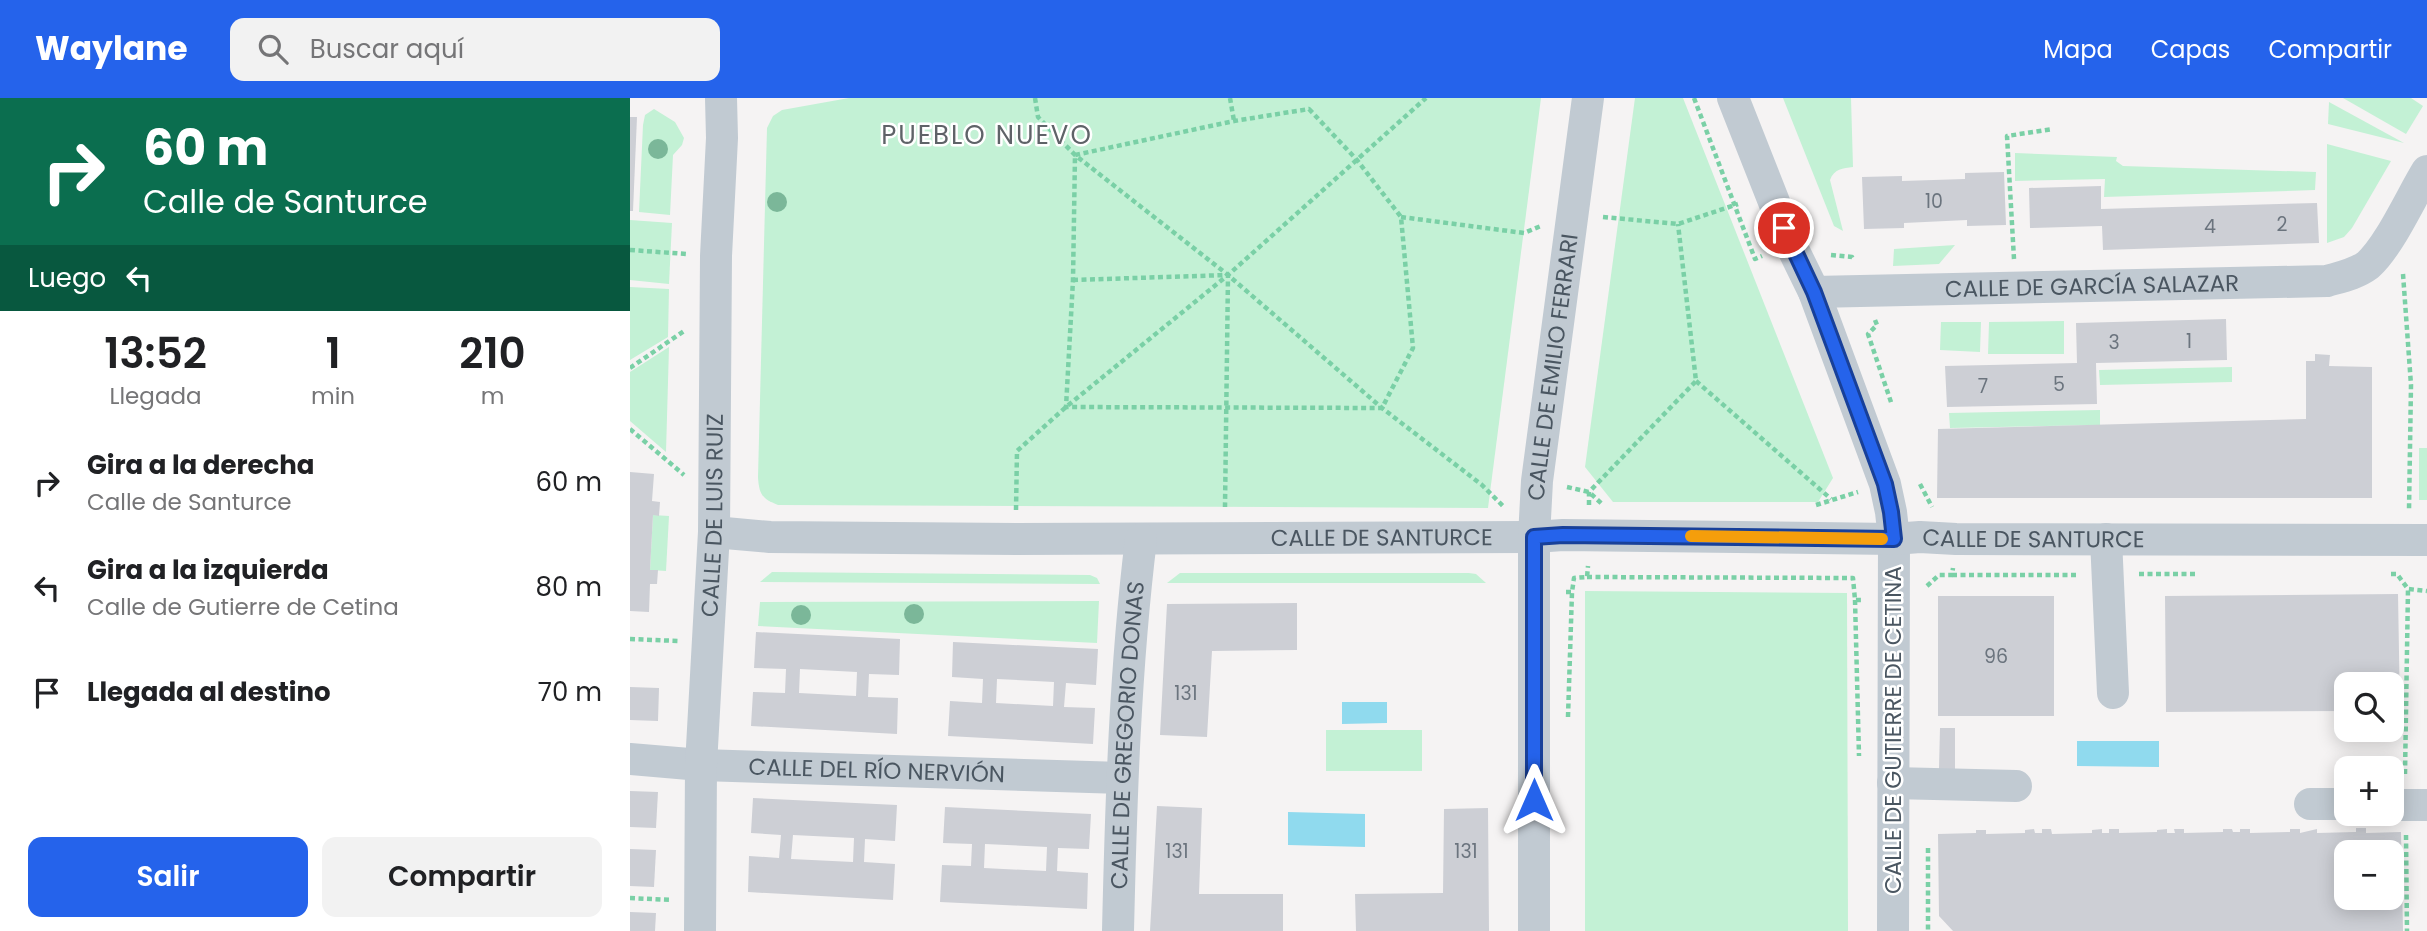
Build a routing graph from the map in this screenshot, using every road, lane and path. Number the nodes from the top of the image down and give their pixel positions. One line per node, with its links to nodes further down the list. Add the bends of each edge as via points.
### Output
1 (721, 98): 18 (street, CALLE DE LUIS RUIZ)
2 (1035, 98): 9 (path, via 1038,117)
3 (1230, 98): 7 (path)
4 (1426, 98): 10 (path)
5 (1588, 98): 13 (street, CALLE DE EMILIO FERRARI)
6 (1733, 98): 12 (street, CALLE DE GUTIERRE DE CETINA)
7 (1234, 121): 9 (path); 10 (path, via 1309,109)
8 (2053, 129): 21 (path, via 2007,136)
9 (1075, 155): 19 (path); 20 (path)
10 (1357, 160): 14 (path); 19 (path)
11 (2427, 171): 17 (street)
12 (1772, 193): 15 (path); 22 (street, CALLE DE GUTIERRE DE CETINA)
13 (1573, 214): 14 (path, via 1524,233); 15 (path); 35 (street, CALLE DE EMILIO FERRARI, via 1537,481)
14 (1401, 217): 27 (path, via 1413,348)
15 (1678, 224): 25 (path)
16 (630, 250): 18 (path)
17 (2376, 254): 21 (street, CALLE DE GARCÍA SALAZAR, via 2350,275 2327,281); 41 (path, via 2403,270)
18 (716, 256): 23 (street, CALLE DE LUIS RUIZ)
19 (1228, 275): 20 (path); 26 (path); 27 (path); 28 (path)
20 (1073, 280): 26 (path)
21 (2016, 287): 22 (street, CALLE DE GARCÍA SALAZAR)
22 (1814, 292): 39 (street, CALLE DE GUTIERRE DE CETINA, via 1885,484)
23 (716, 310): 24 (path); 30 (street, CALLE DE LUIS RUIZ)
24 (630, 368)
25 (1696, 381): 31 (path); 34 (path, via 1589,492)
26 (1066, 407): 28 (path); 36 (path, via 1017,451)
27 (1382, 408): 28 (path); 32 (path)
28 (1226, 409): 38 (path)
29 (630, 429): 30 (path)
30 (714, 500): 33 (street, CALLE DE LUIS RUIZ)
31 (1832, 500)
32 (1504, 507)
33 (714, 532): 36 (street, CALLE DE SANTURCE, via 770,537); 49 (street, CALLE DE LUIS RUIZ)
34 (1590, 536): 35 (street, CALLE DE SANTURCE); 39 (street, CALLE DE SANTURCE)
35 (1534, 537): 38 (street, CALLE DE SANTURCE); 62 (street, CALLE DE EMILIO FERRARI)
36 (1016, 539): 37 (street, CALLE DE SANTURCE)
37 (1141, 539): 38 (street, CALLE DE SANTURCE); 53 (street, CALLE DE GREGORIO DONAS)
38 (1225, 539)
39 (1894, 539): 40 (street, CALLE DE SANTURCE); 54 (street, CALLE DE GUTIERRE DE CETINA)
40 (2106, 539): 41 (street, CALLE DE SANTURCE); 42 (street)
41 (2418, 539)
42 (2108, 574): 43 (path); 45 (path); 50 (street)
43 (2202, 574)
44 (2386, 574): 46 (path, via 2397,574)
45 (1952, 575)
46 (2408, 589): 47 (path); 58 (path)
47 (2427, 591)
48 (630, 639): 49 (path)
49 (708, 643): 52 (street, CALLE DE LUIS RUIZ)
50 (2113, 693)
51 (630, 759): 52 (street, CALLE DEL RÍO NERVIÓN)
52 (702, 765): 53 (street, CALLE DEL RÍO NERVIÓN); 60 (street, CALLE DE LUIS RUIZ)
53 (1122, 778): 61 (street, CALLE DE GREGORIO DONAS)
54 (1893, 783): 55 (street); 63 (street, CALLE DE GUTIERRE DE CETINA)
55 (2016, 786)
56 (2310, 804): 57 (street)
57 (2334, 804)
58 (2408, 805): 64 (path)
59 (630, 898): 60 (path)
60 (700, 916)
61 (1118, 931)
62 (1534, 931)
63 (1893, 931)
64 (2407, 931)

